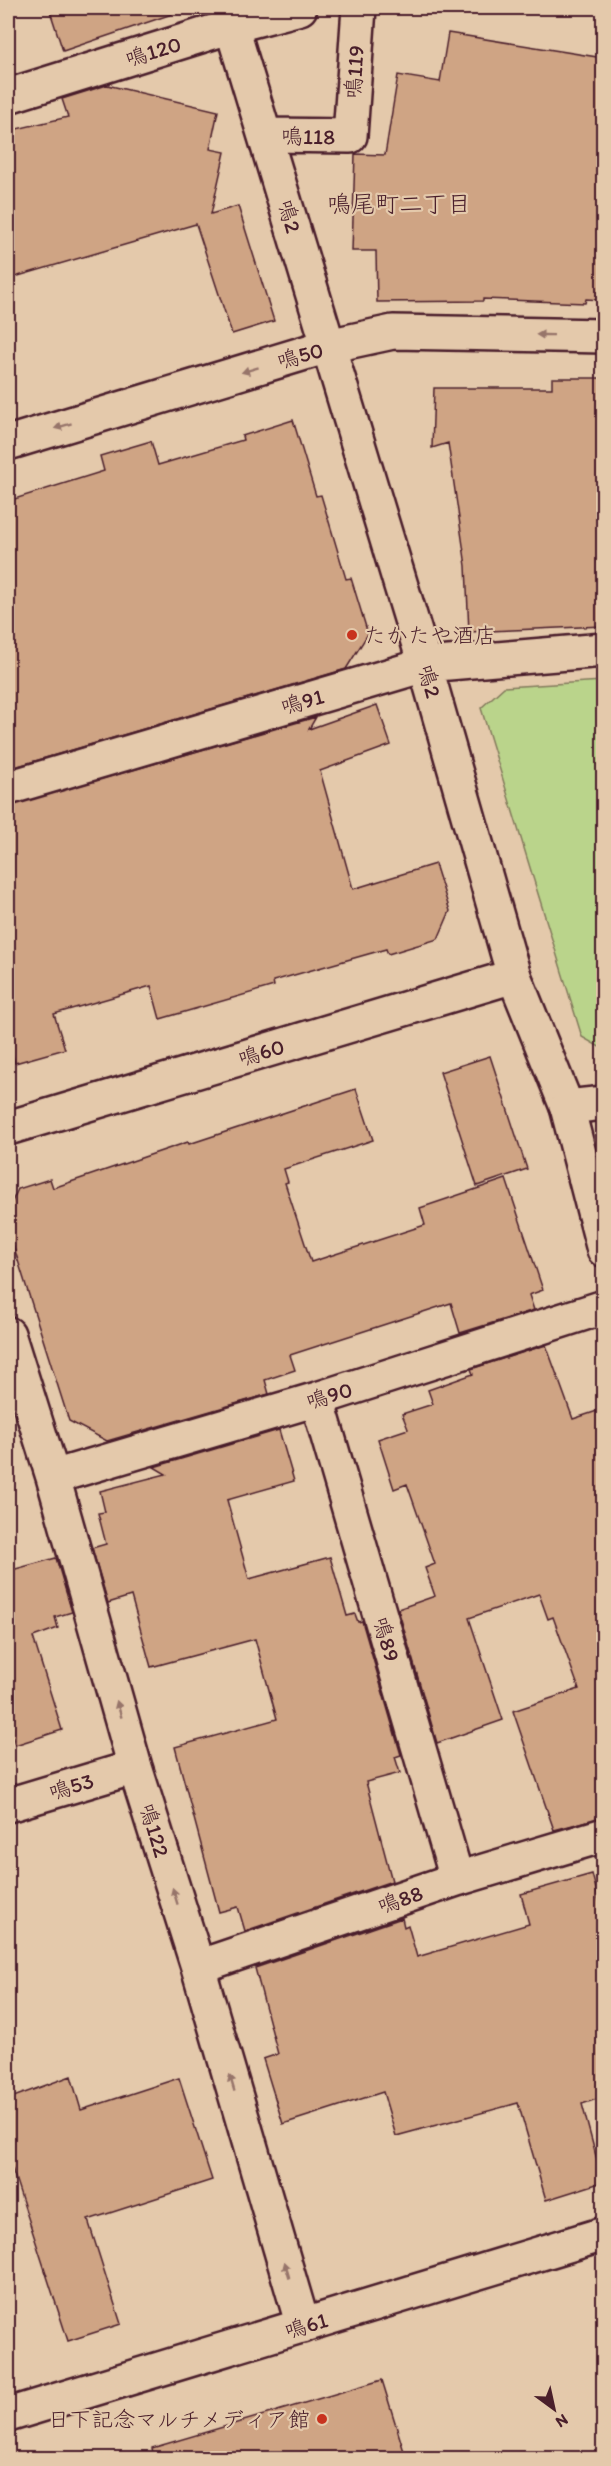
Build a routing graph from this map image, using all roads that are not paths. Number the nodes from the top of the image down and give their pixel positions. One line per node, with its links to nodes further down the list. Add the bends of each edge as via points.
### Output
1 (300, 8): 3 (street, 鳴120)
2 (359, 8): 6 (street, 鳴119)
3 (229, 17): 4 (street, 鳴120); 5 (street, 鳴2)
4 (8, 96)
5 (266, 135): 6 (street, 鳴118); 8 (street, 鳴2)
6 (350, 136)
7 (603, 336): 8 (street, 鳴50, one-way to 8, via 393,332)
8 (328, 346): 9 (street, 鳴50, one-way to 9); 11 (street, 鳴2)
9 (8, 443)
10 (603, 650): 11 (street, 鳴91)
11 (425, 665): 12 (street, 鳴91); 13 (street, 鳴2)
12 (8, 788)
13 (514, 976): 15 (street, 鳴2); 16 (street, 鳴60)
14 (603, 1103): 15 (street)
15 (567, 1107): 17 (street, 鳴2)
16 (8, 1128)
17 (603, 1250)
18 (603, 1307): 20 (street, 鳴90)
19 (8, 1334): 21 (street, 鳴122)
20 (317, 1400): 21 (street, 鳴90); 25 (street, 鳴89)
21 (53, 1477): 22 (street, 鳴122, one-way to 21)
22 (135, 1767): 23 (street, 鳴53); 26 (street, 鳴122, one-way to 22)
23 (8, 1805)
24 (603, 1834): 25 (street, 鳴88)
25 (457, 1879): 26 (street, 鳴88)
26 (198, 1967): 28 (street, 鳴122, one-way to 26)
27 (603, 2234): 28 (street, 鳴61)
28 (303, 2326): 29 (street, 鳴61)
29 (8, 2415)

